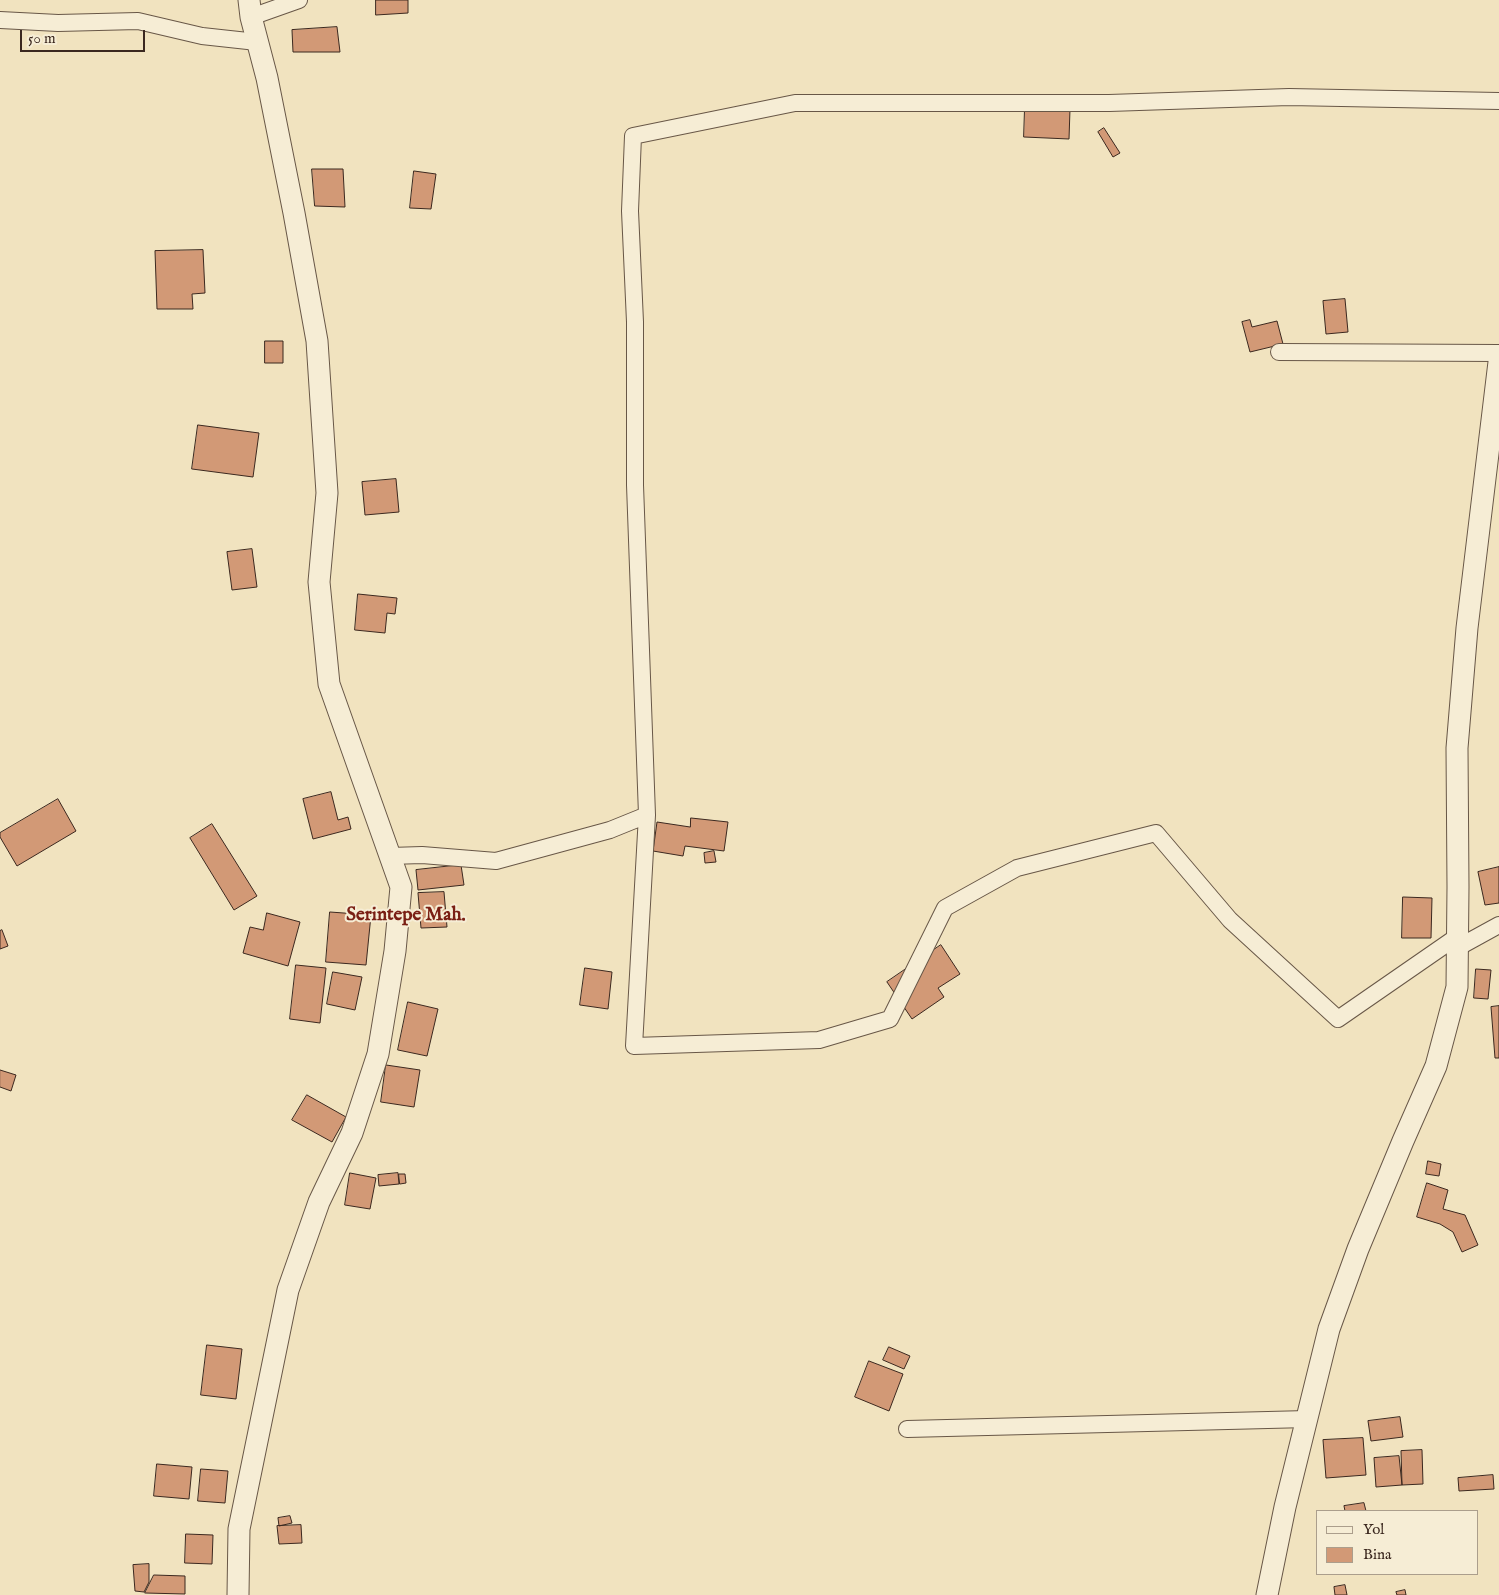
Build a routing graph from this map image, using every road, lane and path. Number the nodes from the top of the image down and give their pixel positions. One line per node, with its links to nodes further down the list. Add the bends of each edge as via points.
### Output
1 (299, 0): 2 (street)
2 (250, 8): 4 (street)
3 (0, 20): 4 (street, via 58,23 138,21 202,36)
4 (257, 42): 10 (street, via 267,78 318,341 327,493 319,582 329,684)
5 (1499, 101): 9 (street, via 1289,97 1109,103 795,103 633,136 630,211 635,322 635,485)
6 (1279, 352): 7 (street)
7 (1499, 353)
8 (1498, 372): 12 (street, via 1466,628 1457,748)
9 (646, 815): 10 (street, via 610,830 496,861 422,855); 12 (street, via 634,1046 819,1040 890,1019 945,908 1017,868 1156,833 1230,920 1338,1019)
10 (390, 856): 15 (street, via 402,887 378,1054 352,1133 319,1202 288,1290 239,1529)
11 (1499, 925): 12 (street)
12 (1457, 942): 13 (street, via 1457,987 1436,1066 1358,1249 1332,1320)
13 (1308, 1419): 14 (street); 16 (street)
14 (906, 1429)
15 (238, 1595)
16 (1267, 1595)

